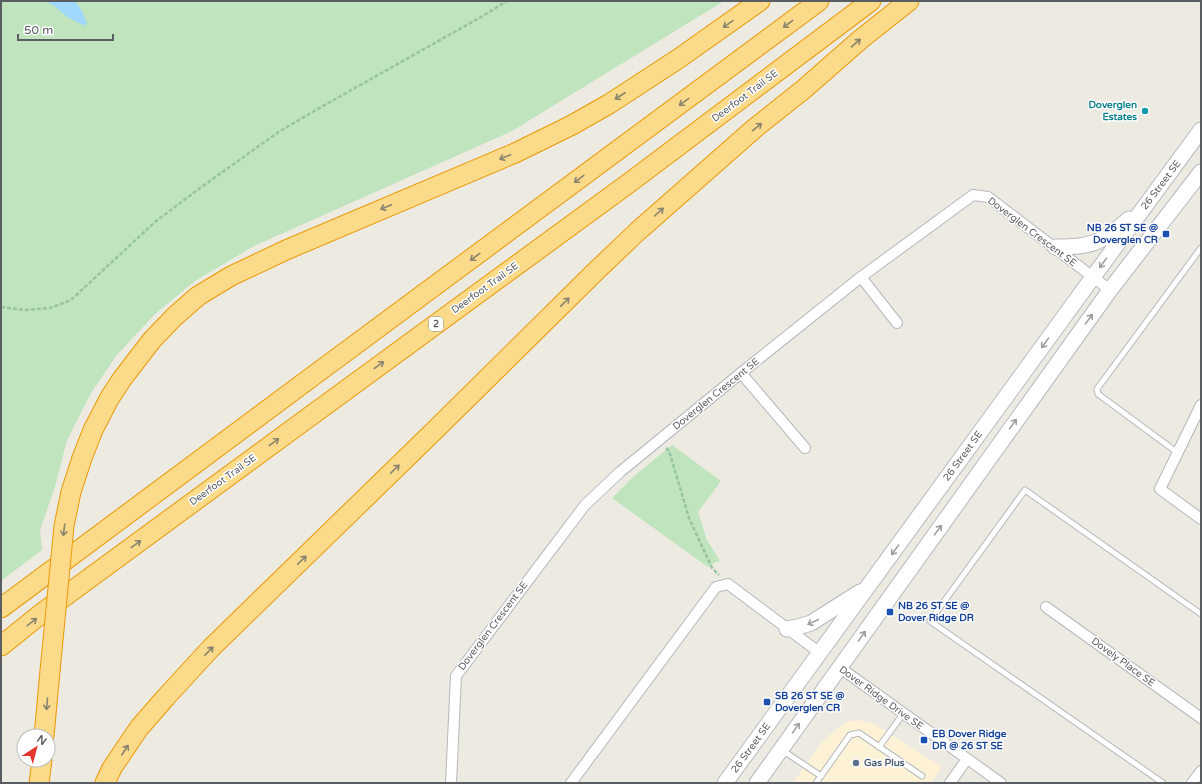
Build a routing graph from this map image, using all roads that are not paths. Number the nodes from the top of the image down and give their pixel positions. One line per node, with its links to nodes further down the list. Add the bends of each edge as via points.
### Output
1 (760, 1): 30 (highway, one-way to 30, bridge, via 678,59 572,125 515,153 286,250 231,276 198,296 174,317 152,340 109,399 93,430 71,492 64,526)
2 (820, 1): 22 (highway, one-way to 22)
3 (871, 1): 25 (highway, Deerfoot Trail SE / 2, one-way to 3, via 42,613 629,183)
4 (909, 1): 39 (highway, one-way to 4, via 139,728 211,648 638,231 749,133)
5 (1201, 130): 7 (street, 26 Street SE)
6 (1201, 172): 12 (street)
7 (1143, 209): 8 (street, via 1104,239 1075,247); 10 (street, 26 Street SE, one-way to 10)
8 (1054, 247): 10 (street, Doverglen Crescent SE); 11 (street, Doverglen Crescent SE, via 988,197 973,195)
9 (1201, 248): 18 (lane, via 1096,389 1098,394)
10 (1093, 277): 12 (street, Doverglen Crescent SE); 20 (street, 26 Street SE, one-way to 20)
11 (861, 278): 13 (street); 14 (street, Doverglen Crescent SE)
12 (1110, 290): 27 (street, one-way to 12)
13 (897, 323)
14 (741, 373): 17 (street); 40 (street, Doverglen Crescent SE, via 620,472 585,505 456,676)
15 (1201, 405): 16 (street)
16 (1198, 417): 18 (street)
17 (805, 448)
18 (1178, 452): 19 (street, via 1160,489)
19 (1201, 519)
20 (869, 586): 24 (street, one-way to 24, via 811,624); 26 (street, 26 Street SE)
21 (1046, 607): 29 (street, Dovely Place SE)
22 (1, 608)
23 (1201, 614): 47 (lane, via 1025,490 930,621)
24 (787, 628): 26 (street); 41 (street, via 728,584 716,587)
25 (1, 646)
26 (820, 653): 27 (street, Dover Ridge Drive SE); 42 (street, 26 Street SE)
27 (839, 667): 28 (street, Dover Ridge Drive SE); 32 (street, one-way to 27)
28 (903, 714): 31 (lane); 33 (street, Dover Ridge Drive SE)
29 (1201, 718)
30 (45, 728)
31 (879, 747): 36 (lane, via 859,733 850,735); 37 (lane)
32 (781, 749): 36 (lane); 43 (street)
33 (967, 759): 45 (street); 46 (street, Dover Ridge Drive SE)
34 (41, 768): 38 (highway)
35 (1201, 771): 48 (street)
36 (821, 776): 44 (lane)
37 (922, 776)
38 (39, 783)
39 (105, 783)
40 (451, 783)
41 (571, 783)
42 (725, 783)
43 (757, 783)
44 (816, 783)
45 (950, 783)
46 (1001, 783)
47 (1163, 783)
48 (1192, 783)

